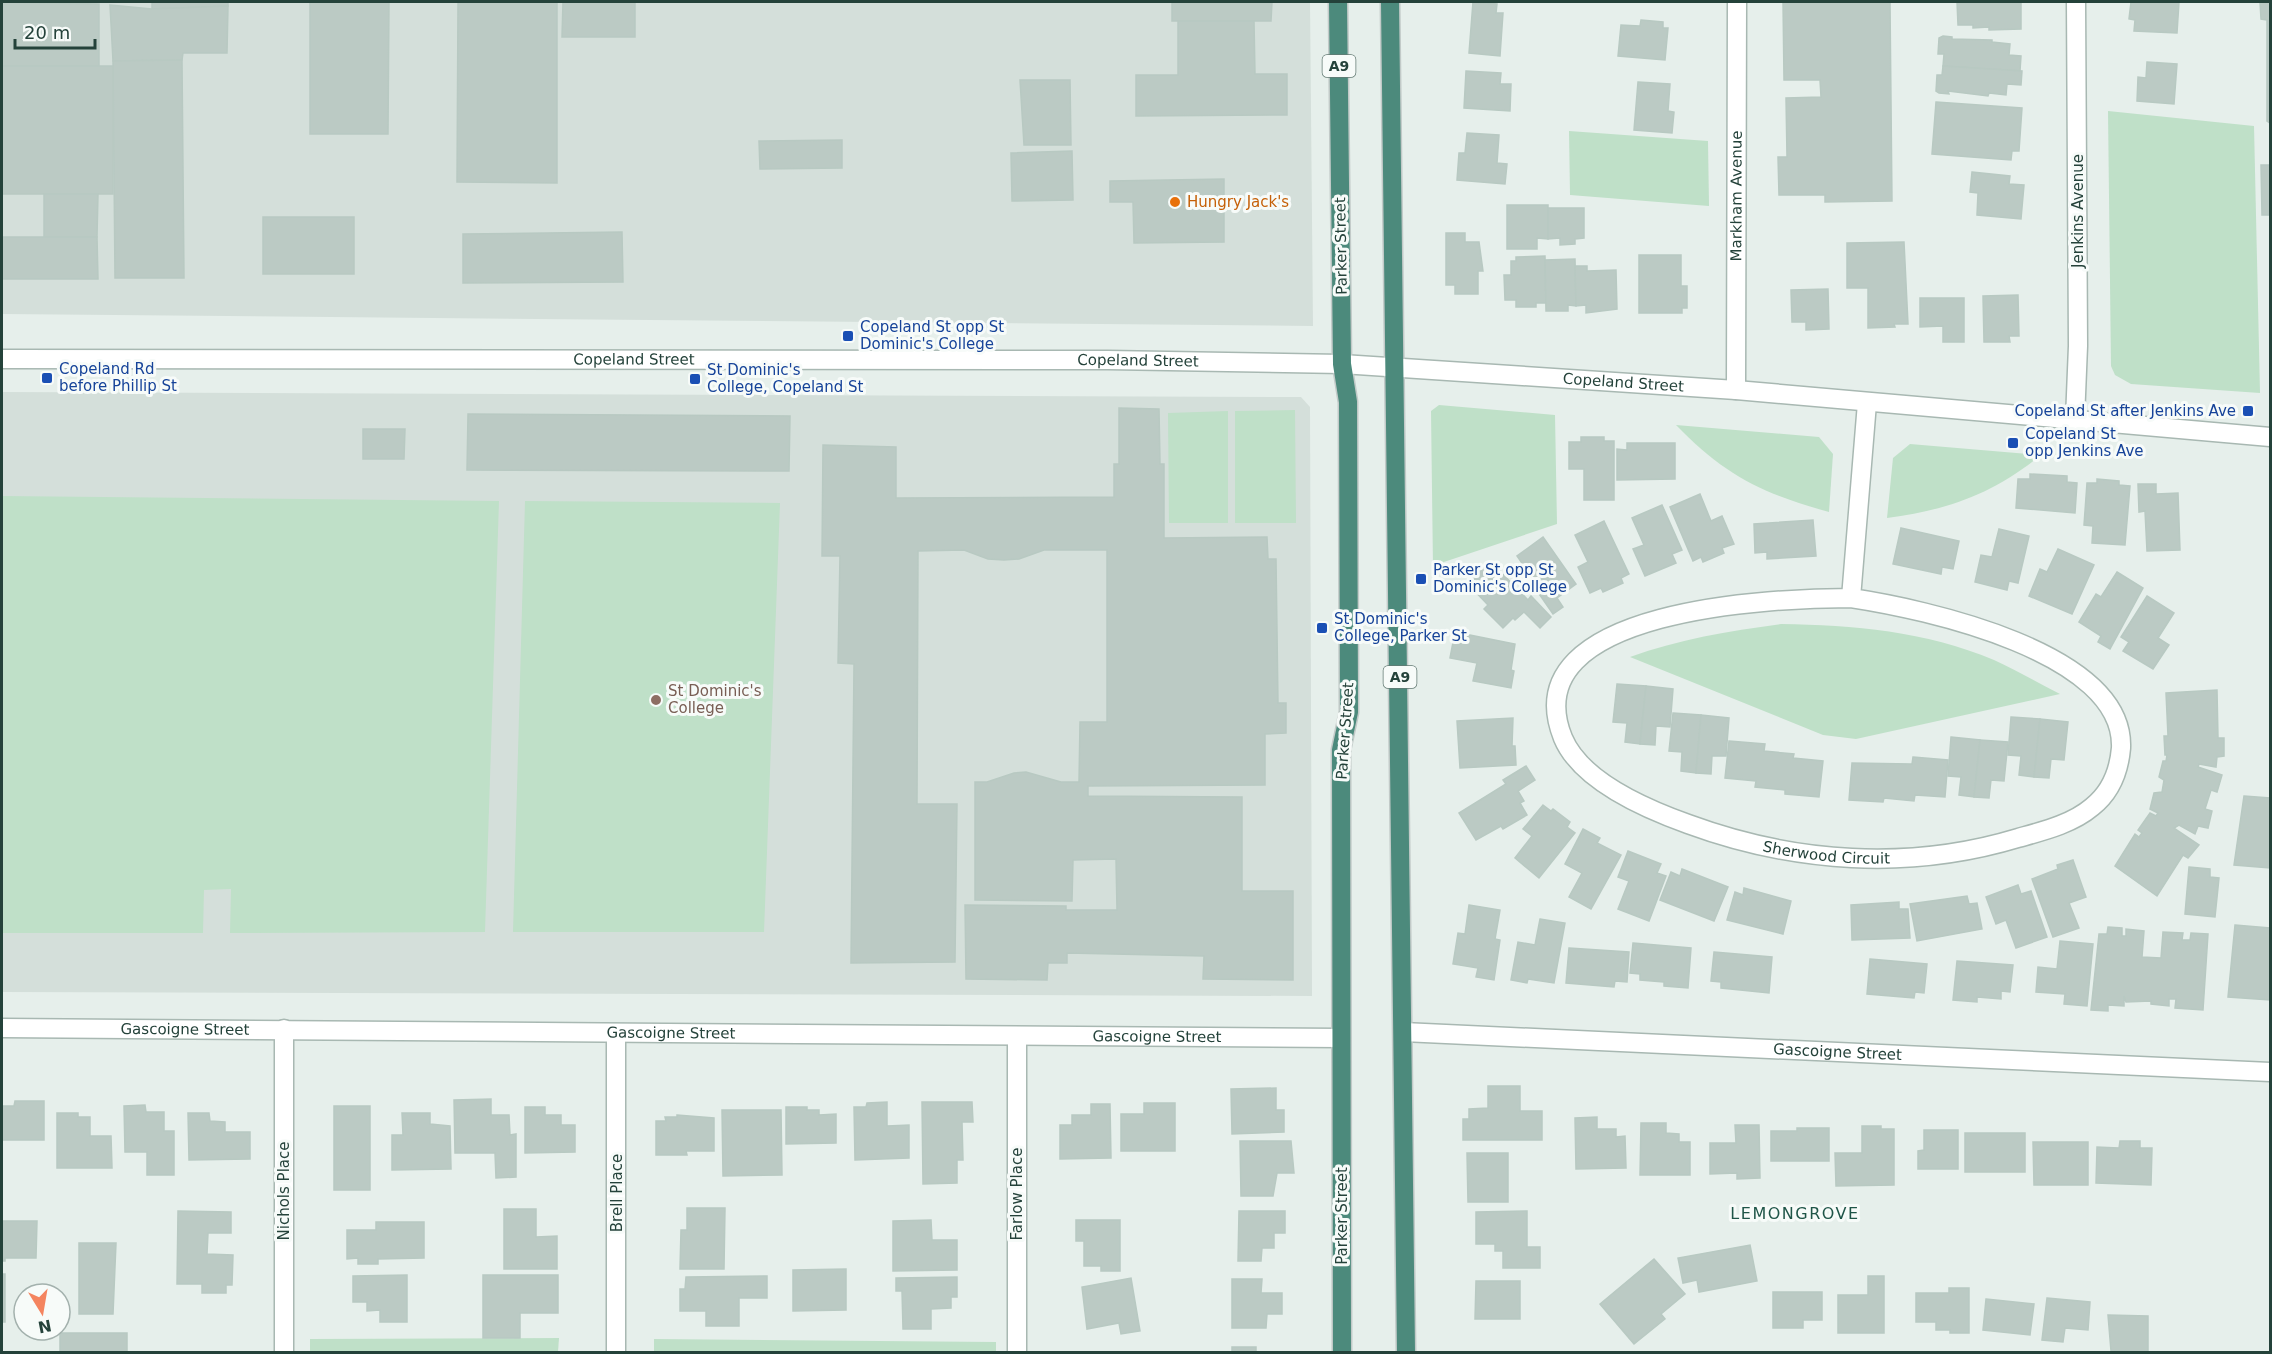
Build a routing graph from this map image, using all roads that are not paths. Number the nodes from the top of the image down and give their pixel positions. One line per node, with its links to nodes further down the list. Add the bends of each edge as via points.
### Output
1 (1338, 2): 6 (highway, Parker Street / A9)
2 (1390, 2): 7 (highway, A9)
3 (1737, 2): 8 (street, Markham Avenue)
4 (2076, 2): 10 (street, Jenkins Avenue)
5 (2, 359): 6 (street, Copeland Street, via 901,359)
6 (1342, 364): 7 (street, Copeland Street); 18 (highway, Parker Street / A9, via 1348,409 1349,712 1341,750)
7 (1396, 366): 8 (street, Copeland Street); 15 (highway, A9)
8 (1736, 390): 9 (street, Copeland Street)
9 (1867, 403): 10 (street, Copeland Street); 12 (street)
10 (2075, 419): 11 (street, Copeland Street)
11 (2271, 437)
12 (1851, 598): 12 (street, Sherwood Circuit, via 1952,618 1983,629 2059,663 2092,685 2110,706 2120,734 2117,770 2107,791 2091,809 2078,816 2001,844 1918,858 1828,857 1731,838 1644,806 1591,774 1563,739 1558,701 1564,678 1585,651 1610,636 1670,616 1739,603 1774,598)
13 (2, 1028): 14 (street, Gascoigne Street)
14 (284, 1029): 16 (street, Gascoigne Street); 20 (street, Nichols Place)
15 (1403, 1032): 19 (street, Gascoigne Street); 24 (highway, A9)
16 (616, 1033): 17 (street, Gascoigne Street); 21 (street, Brell Place)
17 (1017, 1036): 18 (street, Gascoigne Street); 22 (street, Farlow Place)
18 (1341, 1038): 23 (highway, Parker Street / A9)
19 (2271, 1072)
20 (284, 1353)
21 (616, 1353)
22 (1017, 1353)
23 (1342, 1353)
24 (1406, 1353)

